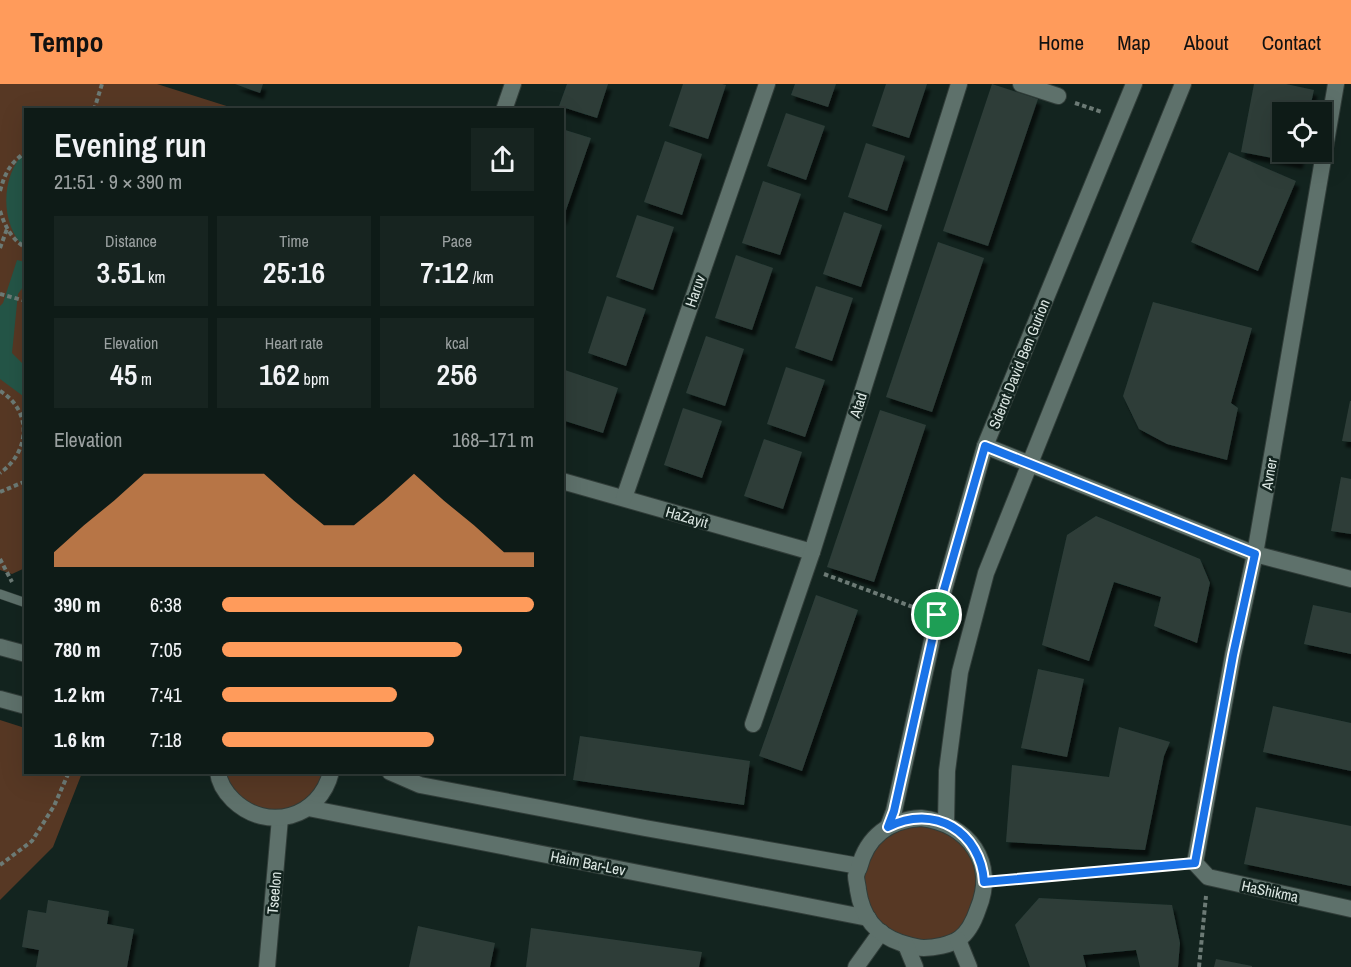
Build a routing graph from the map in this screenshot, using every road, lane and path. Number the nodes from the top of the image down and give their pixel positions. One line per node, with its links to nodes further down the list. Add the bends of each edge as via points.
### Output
1 (102, 84): 10 (path)
2 (513, 84): 11 (street)
3 (766, 84): 28 (street, Haruv)
4 (959, 84): 30 (street, Atad)
5 (1021, 84): 9 (street)
6 (1134, 84): 12 (street, Sderot David Ben Gurion)
7 (1183, 84): 23 (street)
8 (1336, 84): 29 (street, Avner)
9 (1058, 96): 12 (path)
10 (95, 108)
11 (505, 108)
12 (1119, 119): 22 (street, Sderot David Ben Gurion)
13 (24, 153): 14 (path, via 5,175)
14 (0, 191)
15 (0, 211): 16 (path)
16 (7, 229): 17 (path); 18 (path)
17 (24, 247)
18 (0, 248)
19 (3, 295): 20 (path)
20 (24, 300)
21 (0, 391): 24 (path, via 16,406 23,420 24,436 20,452)
22 (985, 446): 23 (street); 34 (street, Sderot David Ben Gurion)
23 (1030, 463): 29 (street); 46 (street, via 986,573 960,672 947,771)
24 (0, 473)
25 (24, 481): 27 (path)
26 (564, 482): 28 (street, HaZayit)
27 (0, 492)
28 (624, 498): 30 (street, HaZayit)
29 (1255, 554): 31 (street); 48 (street, Avner)
30 (809, 560): 34 (path); 39 (street, Atad)
31 (1351, 579)
32 (0, 594): 33 (lane)
33 (24, 602)
34 (937, 615): 47 (street, Sderot David Ben Gurion)
35 (0, 647): 36 (street)
36 (24, 653)
37 (0, 699): 38 (street)
38 (24, 705)
39 (753, 724)
40 (68, 774): 49 (path, via 32,841)
41 (218, 774): 45 (street, via 228,795 242,808 260,817)
42 (330, 774): 44 (street, via 326,788)
43 (395, 774): 50 (street, via 420,785)
44 (308, 808): 45 (street); 54 (street, Haim Bar-Lev)
45 (280, 818): 58 (street, Tseelon)
46 (946, 824): 47 (street, via 911,819); 52 (street, via 967,838 975,849)
47 (888, 827): 50 (street, via 868,844)
48 (1195, 863): 51 (street); 52 (path)
49 (0, 865)
50 (859, 866): 54 (street, via 856,876 861,907)
51 (1208, 877): 53 (street, HaShikma); 62 (path)
52 (984, 882): 56 (street, via 974,920)
53 (1351, 909)
54 (868, 918): 55 (street)
55 (881, 933): 57 (street); 59 (street)
56 (958, 940): 57 (street, via 923,948); 61 (street)
57 (906, 945): 60 (street)
58 (267, 967)
59 (856, 967)
60 (915, 967)
61 (969, 967)
62 (1199, 967)

